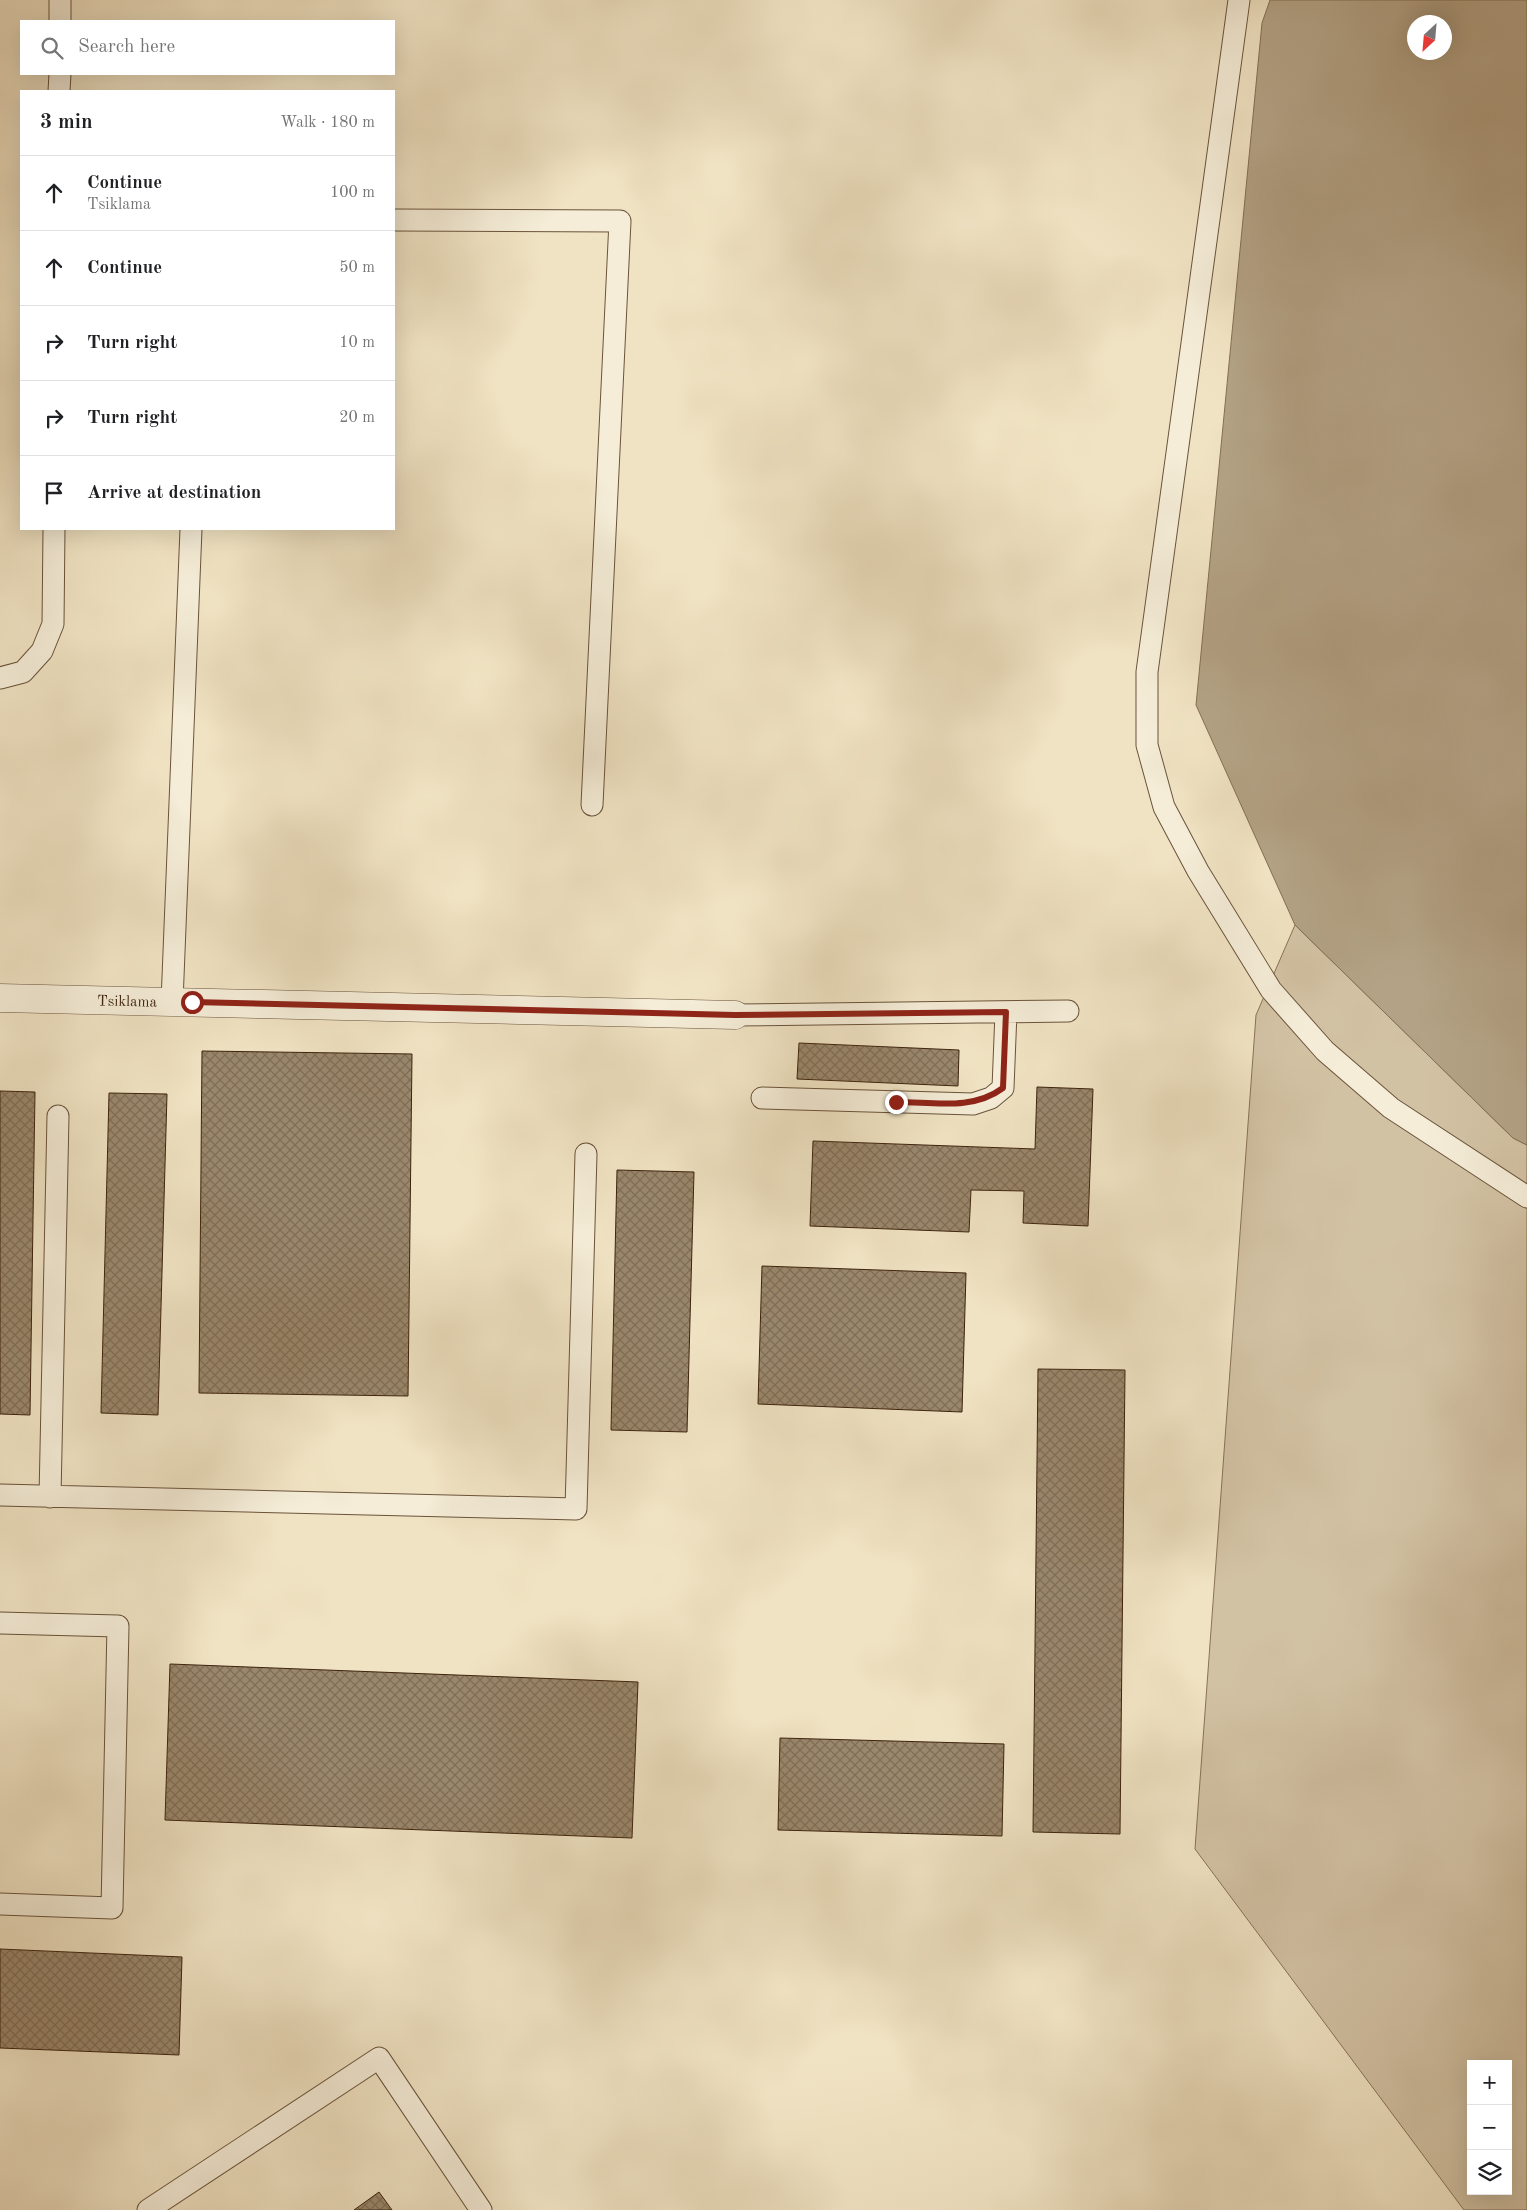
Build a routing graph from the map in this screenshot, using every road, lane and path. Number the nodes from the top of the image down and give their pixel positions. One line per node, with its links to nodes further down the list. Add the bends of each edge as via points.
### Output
1 (60, 0): 3 (lane)
2 (1239, 0): 19 (lane, via 1147,672 1147,745 1164,806 1198,871 1270,990 1325,1051 1391,1108)
3 (60, 20)
4 (60, 75): 5 (lane)
5 (59, 90)
6 (395, 220): 10 (lane, via 620,221)
7 (54, 530): 9 (lane, via 53,624 42,651 23,672)
8 (190, 530): 12 (lane)
9 (0, 678)
10 (592, 805)
11 (0, 998): 12 (street, Tsiklama)
12 (172, 1002): 15 (street, Tsiklama)
13 (1068, 1011): 14 (lane)
14 (1006, 1012): 15 (lane); 16 (lane, via 1003,1088 991,1098 973,1104)
15 (735, 1015)
16 (762, 1098)
17 (58, 1116): 21 (lane)
18 (586, 1154): 21 (lane, via 576,1509)
19 (1527, 1197)
20 (0, 1495): 21 (lane)
21 (50, 1496)
22 (0, 1623): 23 (lane, via 118,1626 112,1908)
23 (0, 1904)
24 (148, 2210): 25 (lane, via 379,2058)
25 (481, 2210)

